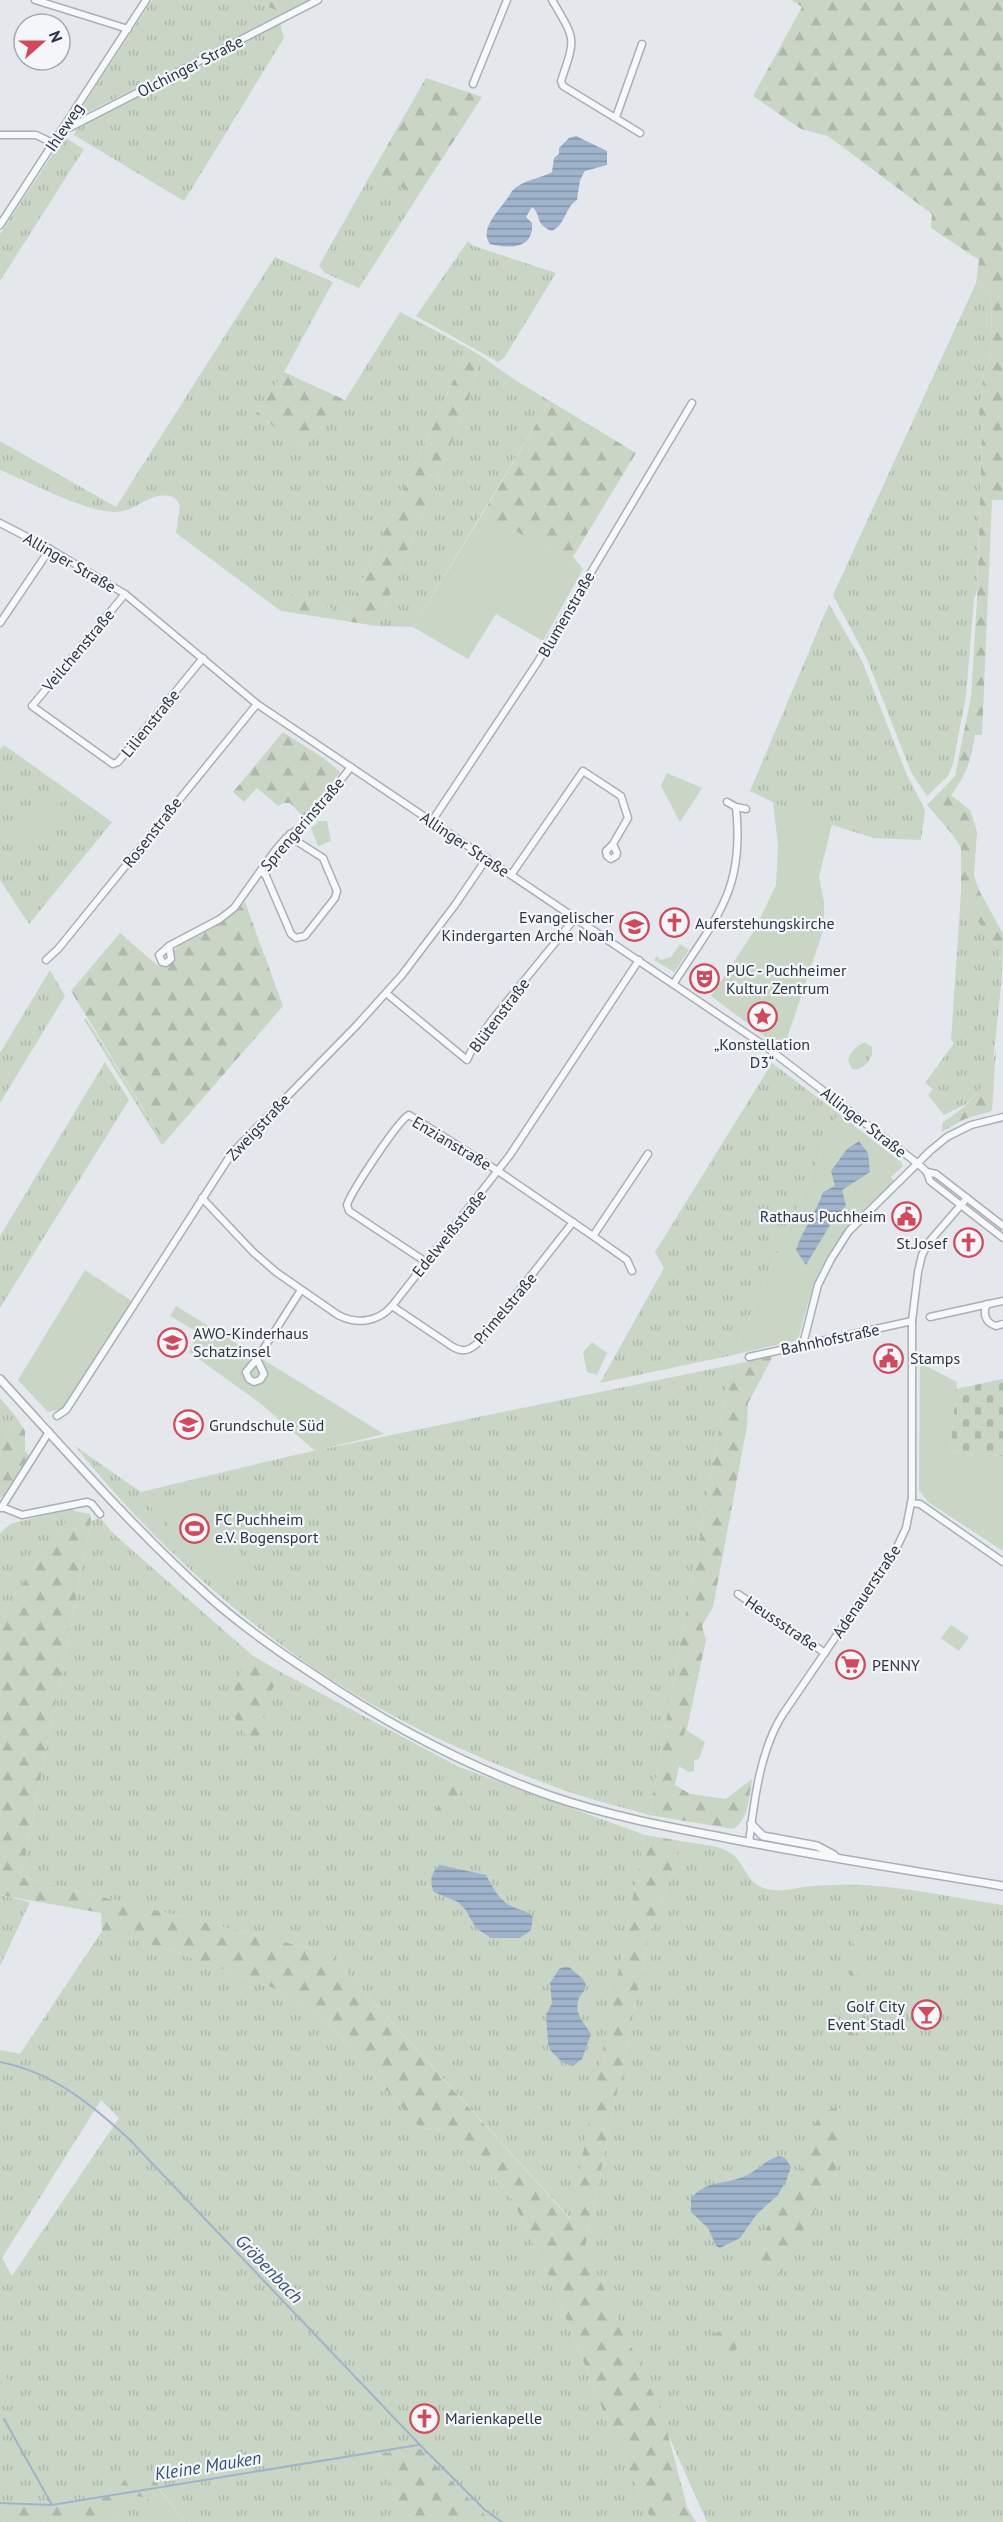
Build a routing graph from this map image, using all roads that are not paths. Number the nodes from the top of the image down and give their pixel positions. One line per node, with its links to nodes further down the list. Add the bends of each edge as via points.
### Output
1 (35, 0): 6 (street)
2 (146, 0): 6 (street, Ihleweg)
3 (318, 0): 10 (street, Olchinger Straße)
4 (507, 0): 8 (street)
5 (552, 0): 9 (street, via 570,31 573,45 561,81 563,86)
6 (128, 29): 10 (street, Ihleweg)
7 (642, 44): 9 (street)
8 (473, 84)
9 (616, 117): 11 (street)
10 (61, 132): 13 (street, Ihleweg)
11 (640, 133)
12 (0, 135): 13 (street, via 36,135)
13 (53, 143): 14 (street, Ihleweg)
14 (0, 225)
15 (692, 403): 27 (street, Blumenstraße, via 532,672)
16 (0, 523): 17 (street, Allinger Straße)
17 (50, 549): 18 (street, Allinger Straße); 19 (street)
18 (125, 594): 20 (street, Allinger Straße); 22 (street, Veilchenstraße)
19 (0, 623)
20 (203, 658): 21 (street, Allinger Straße); 22 (street, Lilienstraße, via 113,764)
21 (257, 704): 23 (street, Allinger Straße); 35 (street, Rosenstraße)
22 (32, 706)
23 (351, 767): 27 (street, Allinger Straße); 28 (street, Sprengerinstraße, via 308,821)
24 (727, 802): 25 (street)
25 (736, 807): 26 (street); 37 (street, via 738,847 733,880 717,918)
26 (746, 809)
27 (432, 821): 30 (street, Allinger Straße)
28 (291, 834): 31 (street, Sprengerinstraße); 31 (street, via 322,858 337,891 305,936 296,938 291,934)
29 (614, 844): 32 (street, via 628,818 623,799 583,771)
30 (487, 858): 32 (street, Allinger Straße); 38 (street, Zweigstraße, via 438,929)
31 (261, 871): 34 (street, Sprengerinstraße, via 228,913)
32 (511, 875): 33 (street, Allinger Straße)
33 (576, 917): 36 (street, Allinger Straße); 38 (street, Blütenstraße, via 492,1020 467,1060)
34 (169, 946)
35 (46, 960)
36 (639, 960): 37 (street, Allinger Straße); 42 (street, Edelweißstraße)
37 (674, 983): 41 (street, Allinger Straße, via 789,1063)
38 (386, 993): 44 (street, Zweigstraße, via 239,1143)
39 (1003, 1117): 41 (street, via 947,1137)
40 (648, 1154): 49 (street)
41 (917, 1163): 43 (street, Allinger Straße); 60 (street, via 849,1231 831,1259 818,1285)
42 (498, 1171): 47 (street, Enzianstraße); 51 (street, Edelweißstraße); 51 (street, Enzianstraße, via 414,1117 402,1119 347,1205)
43 (927, 1172): 45 (street, Allinger Straße, via 936,1174); 46 (street, Allinger Straße, via 930,1180)
44 (202, 1198): 53 (street, Edelweißstraße, via 253,1252); 64 (street, Zweigstraße, via 66,1410)
45 (967, 1198): 46 (street, Adenauerstraße); 48 (street, Allinger Straße)
46 (962, 1204): 50 (street, Allinger Straße); 58 (street, Adenauerstraße, via 922,1255)
47 (573, 1222): 49 (street, Enzianstraße); 56 (street, Primelstraße, via 469,1350 453,1347)
48 (1003, 1226)
49 (593, 1236): 52 (street, Enzianstraße, via 627,1260)
50 (1003, 1238)
51 (426, 1262): 56 (street, Edelweißstraße)
52 (632, 1271)
53 (302, 1290): 56 (street, Edelweißstraße, via 353,1321 378,1317); 62 (street)
54 (1003, 1301): 55 (street)
55 (987, 1304): 57 (street); 59 (street, via 987,1321 996,1326)
56 (393, 1306)
57 (930, 1317)
58 (912, 1321): 60 (street, Bahnhofstraße); 66 (street, Adenauerstraße)
59 (1003, 1324)
60 (803, 1344): 61 (street, Bahnhofstraße)
61 (750, 1357)
62 (257, 1359)
63 (0, 1379): 65 (street)
64 (57, 1416)
65 (49, 1432): 67 (street); 73 (street, via 136,1528 207,1595 262,1641 404,1731 479,1769 554,1797 639,1821)
66 (912, 1503): 69 (street, via 920,1504); 71 (street, Adenauerstraße, via 897,1547)
67 (1, 1509): 68 (street, via 22,1515 87,1502)
68 (100, 1514)
69 (1003, 1562)
70 (738, 1594): 71 (street, Heussstraße)
71 (825, 1653): 72 (street, Adenauerstraße, via 772,1734)
72 (751, 1824): 73 (street, Adenauerstraße); 74 (street, via 763,1836 816,1846)
73 (749, 1843): 74 (street)
74 (842, 1858): 75 (street)
75 (1003, 1886)

